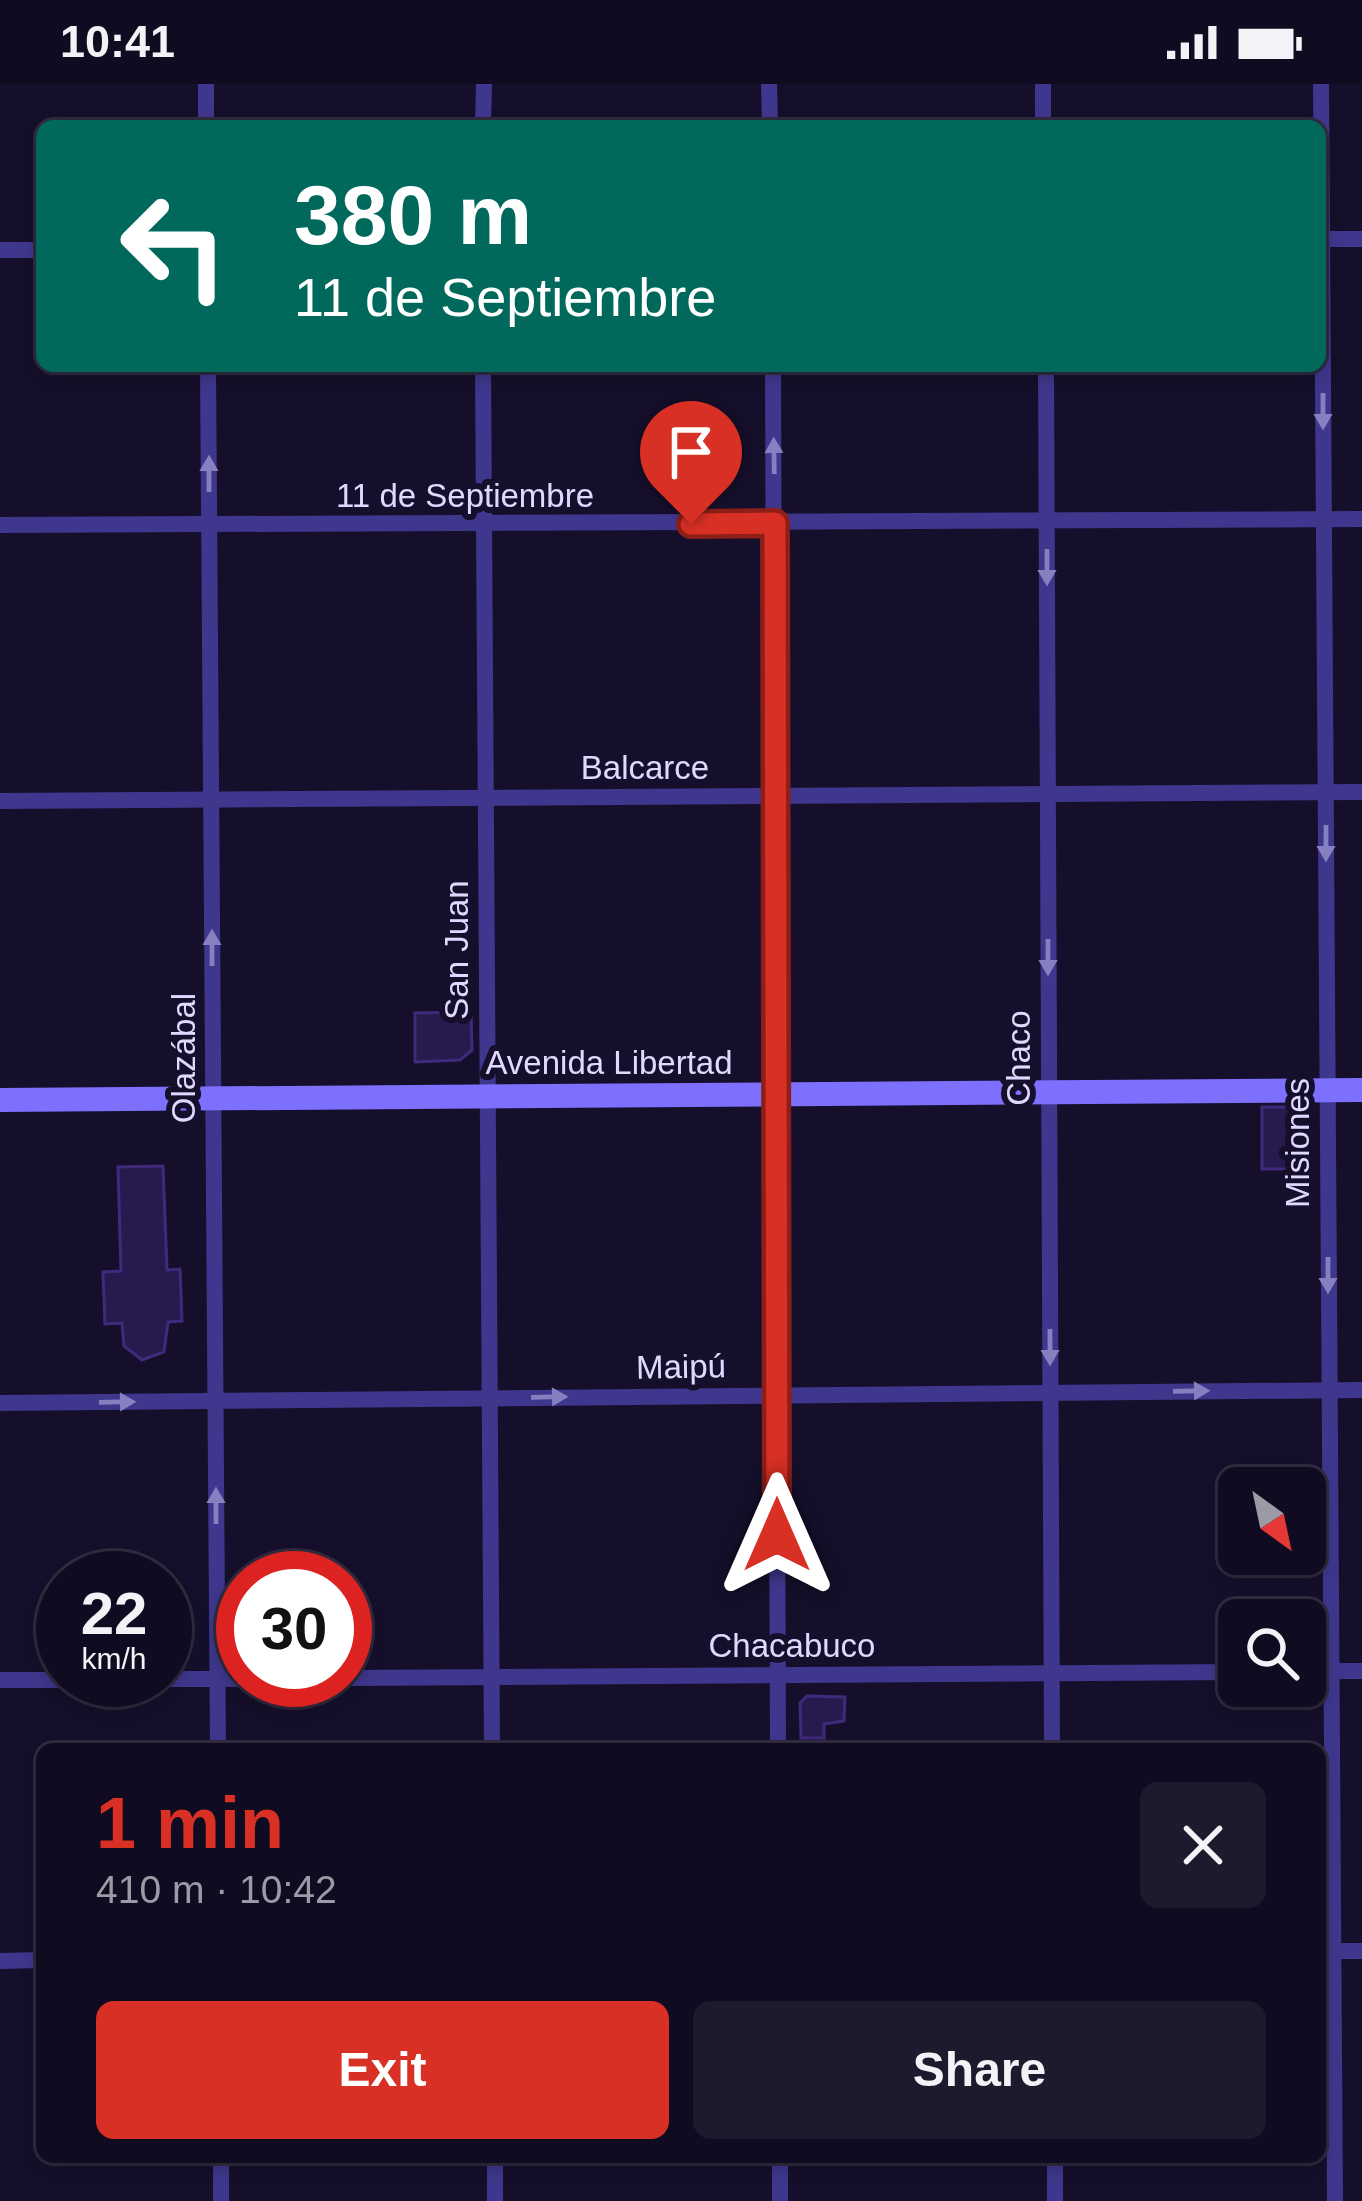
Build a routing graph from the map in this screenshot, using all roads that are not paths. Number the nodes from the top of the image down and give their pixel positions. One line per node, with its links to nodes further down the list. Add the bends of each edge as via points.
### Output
1 (206, 84): 6 (street)
2 (484, 84): 7 (street)
3 (769, 84): 8 (street)
4 (1042, 84): 9 (street)
5 (1321, 84): 10 (street, Misiones)
6 (206, 120)
7 (483, 120)
8 (770, 120)
9 (1043, 120)
10 (1321, 120)
11 (1326, 239): 12 (street)
12 (1362, 239)
13 (0, 250): 14 (street)
14 (36, 250)
15 (208, 372): 26 (street, Olazábal, one-way to 15)
16 (483, 372): 25 (street, San Juan)
17 (773, 372): 23 (street, one-way to 17)
18 (1046, 372): 22 (street, Chaco)
19 (1322, 372): 20 (street, Misiones, one-way to 20)
20 (1324, 519): 21 (street, 11 de Septiembre); 22 (street, 11 de Septiembre); 27 (street, Misiones)
21 (1362, 519)
22 (1047, 521): 23 (street, 11 de Septiembre); 29 (street, Chaco, one-way to 29)
23 (775, 523): 25 (street, 11 de Septiembre); 30 (street)
24 (0, 525): 26 (street, 11 de Septiembre)
25 (483, 525): 26 (street, 11 de Septiembre); 31 (street, San Juan)
26 (209, 526): 32 (street, Olazábal)
27 (1325, 792): 28 (street, Balcarce); 29 (street, Balcarce); 34 (street, Misiones, one-way to 34)
28 (1362, 792)
29 (1047, 794): 30 (street, Balcarce); 36 (street, Chaco, one-way to 36)
30 (774, 796): 31 (street, Balcarce); 37 (street)
31 (485, 798): 32 (street, Balcarce); 38 (street, San Juan)
32 (211, 800): 33 (street, Balcarce); 39 (street, Olazábal, one-way to 32)
33 (0, 801)
34 (1327, 1090): 35 (main road, Avenida Libertad); 36 (main road, Avenida Libertad); 41 (street, Misiones, one-way to 41)
35 (1362, 1090)
36 (1048, 1092): 37 (main road, Avenida Libertad); 43 (street, Chaco, one-way to 43)
37 (775, 1094): 38 (main road, Avenida Libertad); 44 (street)
38 (487, 1096): 39 (main road, Avenida Libertad); 45 (street, San Juan)
39 (213, 1098): 40 (main road, Avenida Libertad); 46 (street, Olazábal)
40 (0, 1100)
41 (1329, 1390): 42 (street, Maipú); 43 (street, Maipú, one-way to 41); 50 (street, Misiones)
42 (1362, 1390)
43 (1051, 1392): 44 (street, Maipú); 53 (street, Chaco)
44 (777, 1395): 45 (street, Maipú, one-way to 44); 54 (street)
45 (489, 1398): 46 (street, Maipú); 55 (street, San Juan)
46 (215, 1401): 47 (street, Maipú, one-way to 46); 48 (street, Olazábal, one-way to 46)
47 (0, 1402)
48 (217, 1551)
49 (1326, 1671): 50 (street)
50 (1331, 1671): 51 (street); 64 (street, Misiones)
51 (1362, 1671)
52 (1218, 1672): 53 (street, Chacabuco)
53 (1052, 1673): 54 (street, Chacabuco); 63 (street, Chaco)
54 (778, 1675): 55 (street, Chacabuco); 62 (street)
55 (491, 1677): 56 (street, Chacabuco); 61 (street, San Juan)
56 (372, 1678)
57 (0, 1680): 58 (street)
58 (36, 1680)
59 (218, 1707): 60 (street, Olazábal)
60 (218, 1743)
61 (492, 1743)
62 (778, 1743)
63 (1052, 1743)
64 (1326, 1951): 65 (street); 76 (street, Misiones)
65 (1362, 1951)
66 (0, 1960): 67 (street)
67 (36, 1960)
68 (220, 2163): 72 (street)
69 (495, 2163): 73 (street)
70 (780, 2163): 74 (street)
71 (1054, 2163): 75 (street)
72 (221, 2201)
73 (495, 2201)
74 (780, 2201)
75 (1055, 2201)
76 (1335, 2201)

